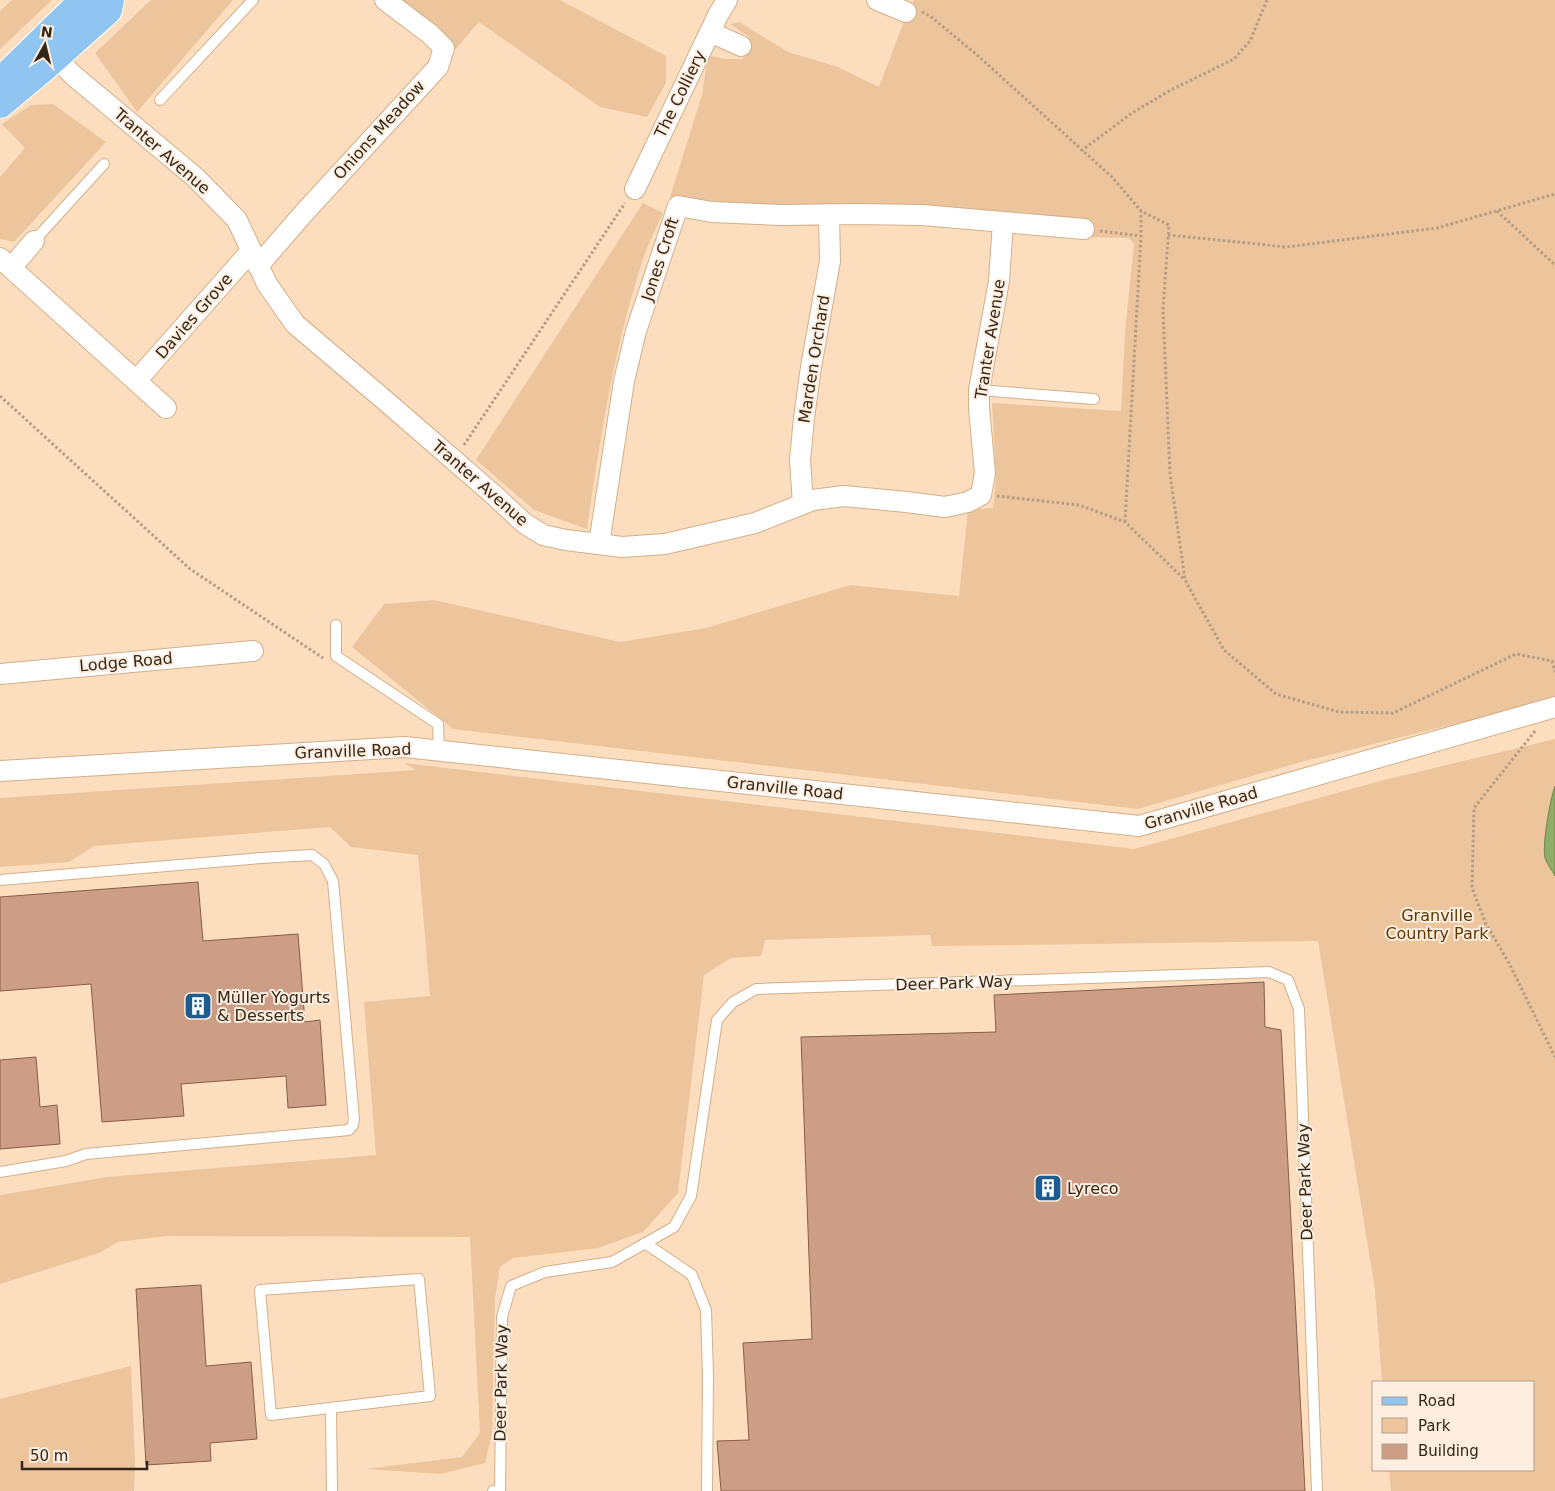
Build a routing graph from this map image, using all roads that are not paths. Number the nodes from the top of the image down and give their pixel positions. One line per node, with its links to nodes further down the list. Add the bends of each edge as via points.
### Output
1 (84, 0): 10 (main road)
2 (110, 0): 10 (main road, via 108,10)
3 (253, 0): 12 (lane)
4 (385, 0): 20 (street, Onions Meadow, via 444,48 438,67 303,214)
5 (727, 0): 8 (street, The Colliery)
6 (877, 0): 7 (street)
7 (906, 12)
8 (710, 32): 9 (street); 15 (street, The Colliery)
9 (741, 46)
10 (48, 50): 11 (main road); 13 (main road); 20 (street, Tranter Avenue, via 96,95 196,178 237,220)
11 (0, 82)
12 (160, 100)
13 (0, 104)
14 (104, 164): 19 (lane)
15 (635, 189)
16 (829, 214): 17 (street, Jones Croft, via 922,215); 26 (street, Marden Orchard, via 830,261 811,367 800,460); 27 (street, Jones Croft, via 712,212 678,206 636,332 624,381)
17 (1003, 222): 18 (street, Jones Croft); 23 (street, Tranter Avenue, via 999,281)
18 (1084, 229)
19 (34, 241): 21 (street)
20 (254, 258): 22 (street, Davies Grove); 27 (street, Tranter Avenue, via 267,284 295,324 524,524 543,535)
21 (6, 263): 22 (street)
22 (136, 382): 25 (street)
23 (980, 390): 24 (lane); 26 (street, Tranter Avenue, via 986,474 981,495 968,502 945,507 844,496)
24 (1094, 399)
25 (166, 408)
26 (803, 504): 27 (street, Tranter Avenue, via 755,522 665,544 622,547)
27 (599, 544)
28 (336, 624): 32 (lane, via 336,656 438,724)
29 (253, 651): 30 (street, Lodge Road)
30 (0, 674)
31 (1554, 708): 32 (street, Granville Road, via 1139,826)
32 (439, 750): 33 (street, Granville Road, via 405,747)
33 (0, 771)
34 (0, 880): 35 (lane, via 312,855 324,864 333,881 354,1119 349,1130 86,1154 66,1161)
35 (0, 1172)
36 (645, 1243): 40 (lane, Deer Park Way, via 612,1262 544,1272 511,1286 502,1317); 41 (lane, via 692,1275 706,1310); 42 (lane, Deer Park Way, via 674,1227 691,1196 717,1020 733,1002 756,989 1269,972 1288,980 1298,1009)
37 (331, 1408): 37 (lane, via 271,1415 260,1290 419,1279 430,1396); 38 (lane)
38 (332, 1491)
39 (493, 1491): 40 (lane, Deer Park Way)
40 (500, 1491)
41 (707, 1491)
42 (1317, 1491)

